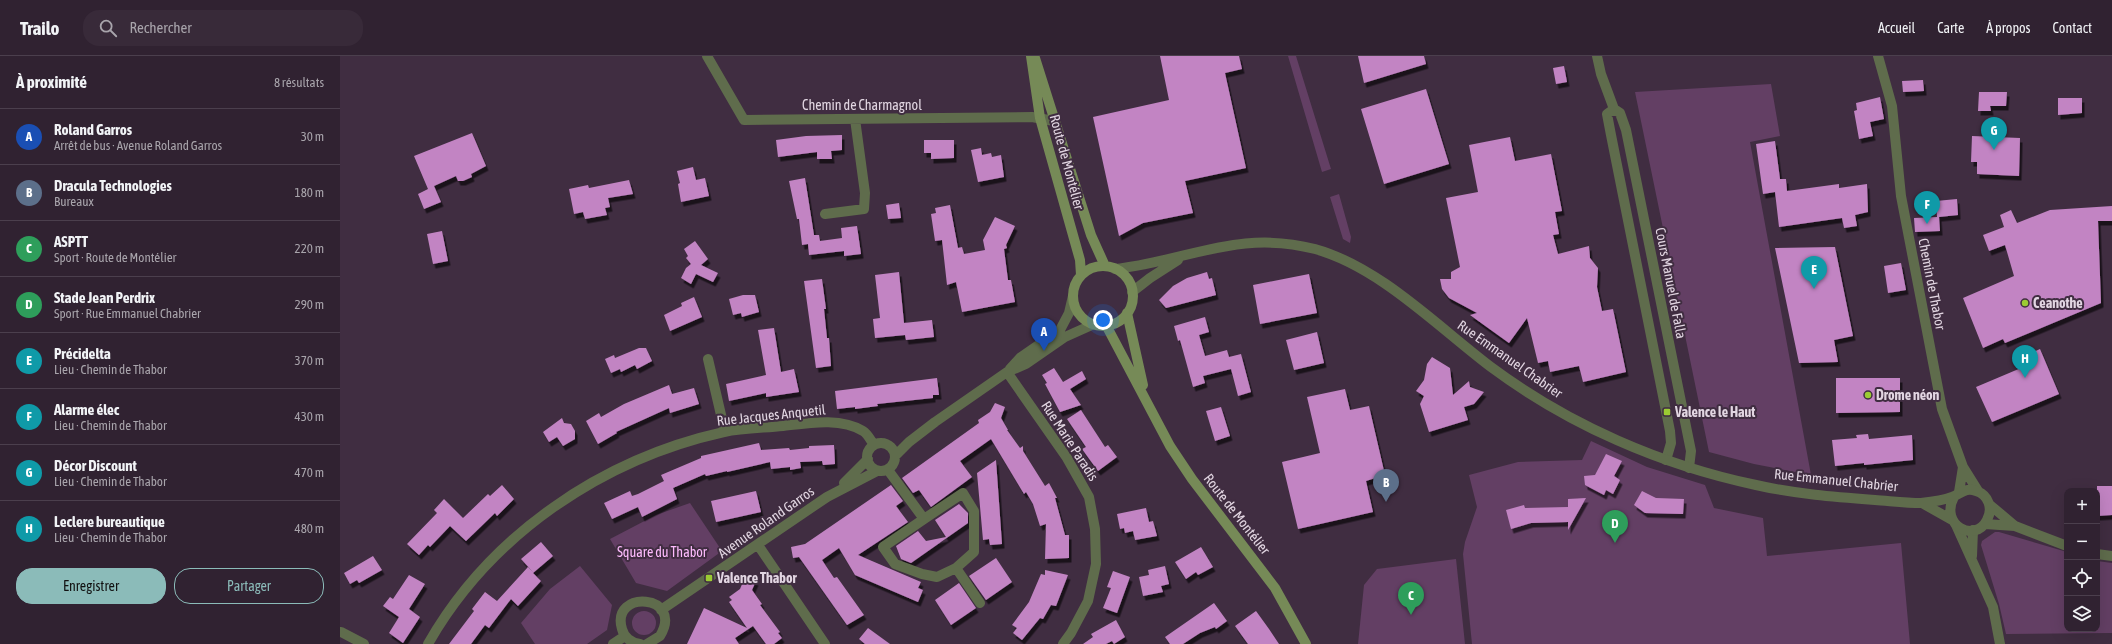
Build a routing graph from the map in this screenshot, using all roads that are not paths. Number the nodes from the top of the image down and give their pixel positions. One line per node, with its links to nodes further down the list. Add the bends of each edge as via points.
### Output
1 (707, 56): 8 (street, Chemin de Charmagnol, via 744,120)
2 (1031, 56): 7 (main road, Route de Montélier)
3 (1035, 56): 9 (main road, Route de Montélier)
4 (1597, 56): 6 (street, Cours Manuel de Falla)
5 (1878, 56): 31 (street, Chemin de Thabor, via 1892,106 1901,196 1942,409)
6 (1614, 109): 29 (street, via 1607,114 1610,135 1670,431 1671,443); 30 (street, Cours Manuel de Falla, via 1620,113 1626,130 1691,451)
7 (1040, 118): 8 (street, Chemin de Charmagnol); 9 (street, Chemin de Charmagnol); 14 (main road, Route de Montélier, via 1080,260)
8 (855, 119): 10 (street, via 865,193 864,209)
9 (1054, 121): 12 (main road, Route de Montélier, via 1091,235)
10 (825, 214)
11 (1190, 253): 13 (street, Rue Emmanuel Chabrier, via 1144,266); 15 (street, Rue Emmanuel Chabrier); 29 (street, Rue Emmanuel Chabrier, via 1213,247 1254,242 1296,245 1332,255 1359,268 1390,288 1493,368 1534,396 1599,431)
12 (1105, 266): 13 (main road); 14 (main road, via 1088,270)
13 (1115, 269): 15 (main road, via 1129,282)
14 (1081, 275): 16 (main road, Route de Montélier, via 1076,282)
15 (1132, 292): 17 (main road, Route de Montélier)
16 (1073, 296): 18 (main road, via 1079,314); 21 (street, via 1069,313 1060,330 1021,357)
17 (1127, 313): 19 (main road, via 1121,319); 22 (main road, Route de Montélier)
18 (1094, 324): 19 (main road); 21 (street, via 1065,337 1026,364)
19 (1106, 325): 22 (main road, Route de Montélier)
20 (708, 358): 24 (street)
21 (1007, 372): 23 (street); 60 (street, Rue Marie Paradis, via 1067,458 1089,497 1095,529 1096,564 1088,601)
22 (1147, 400): 61 (main road, Route de Montélier, via 1177,457 1275,588)
23 (935, 422): 26 (street); 27 (street)
24 (725, 432): 25 (street, Rue Jacques Anquetil, via 800,424 843,423 864,432); 56 (street, Rue Jacques Anquetil, via 657,452 614,471 558,503 509,542 480,572 455,602)
25 (874, 445): 26 (street); 28 (street, via 868,453)
26 (889, 446): 27 (street)
27 (895, 456): 32 (street, via 894,464)
28 (868, 459): 33 (street, via 870,466); 36 (street, Avenue Roland Garros)
29 (1666, 460): 30 (street, Rue Emmanuel Chabrier)
30 (1689, 468): 37 (street, Rue Emmanuel Chabrier, via 1789,492)
31 (1963, 468): 34 (street, Chemin de Thabor); 35 (street, Chemin de Thabor)
32 (888, 470): 33 (street); 39 (street)
33 (877, 471): 36 (street, Avenue Roland Garros)
34 (1978, 491): 35 (street, Rue Emmanuel Chabrier, via 1965,490); 38 (street)
35 (1957, 495): 37 (street, Rue Emmanuel Chabrier); 40 (street, via 1950,504)
36 (827, 497): 44 (street, Avenue Roland Garros)
37 (1922, 503): 40 (street, Rue Emmanuel Chabrier)
38 (1990, 505): 41 (street); 42 (street)
39 (924, 519): 49 (street, via 962,492 974,510 974,552); 49 (street, via 883,547 895,564 922,574 937,577)
40 (1954, 523): 43 (street, Rue Emmanuel Chabrier, via 1961,529); 48 (street)
41 (1985, 524): 42 (street); 43 (street)
42 (2015, 526): 45 (street)
43 (1973, 530): 48 (street)
44 (758, 545): 51 (street, Avenue Roland Garros); 59 (street)
45 (2064, 545)
46 (2100, 554): 47 (street)
47 (2112, 556)
48 (1972, 558): 62 (street, via 1993,607)
49 (956, 568): 50 (street)
50 (980, 603)
51 (661, 610): 53 (street, via 650,601 643,600 631,604 622,617 621,624); 54 (street, via 665,626)
52 (341, 632): 55 (street)
53 (625, 636): 57 (street); 58 (street)
54 (654, 643)
55 (364, 644)
56 (428, 644)
57 (613, 644)
58 (640, 644)
59 (825, 644)
60 (1063, 644)
61 (1306, 644)
62 (2000, 644)

